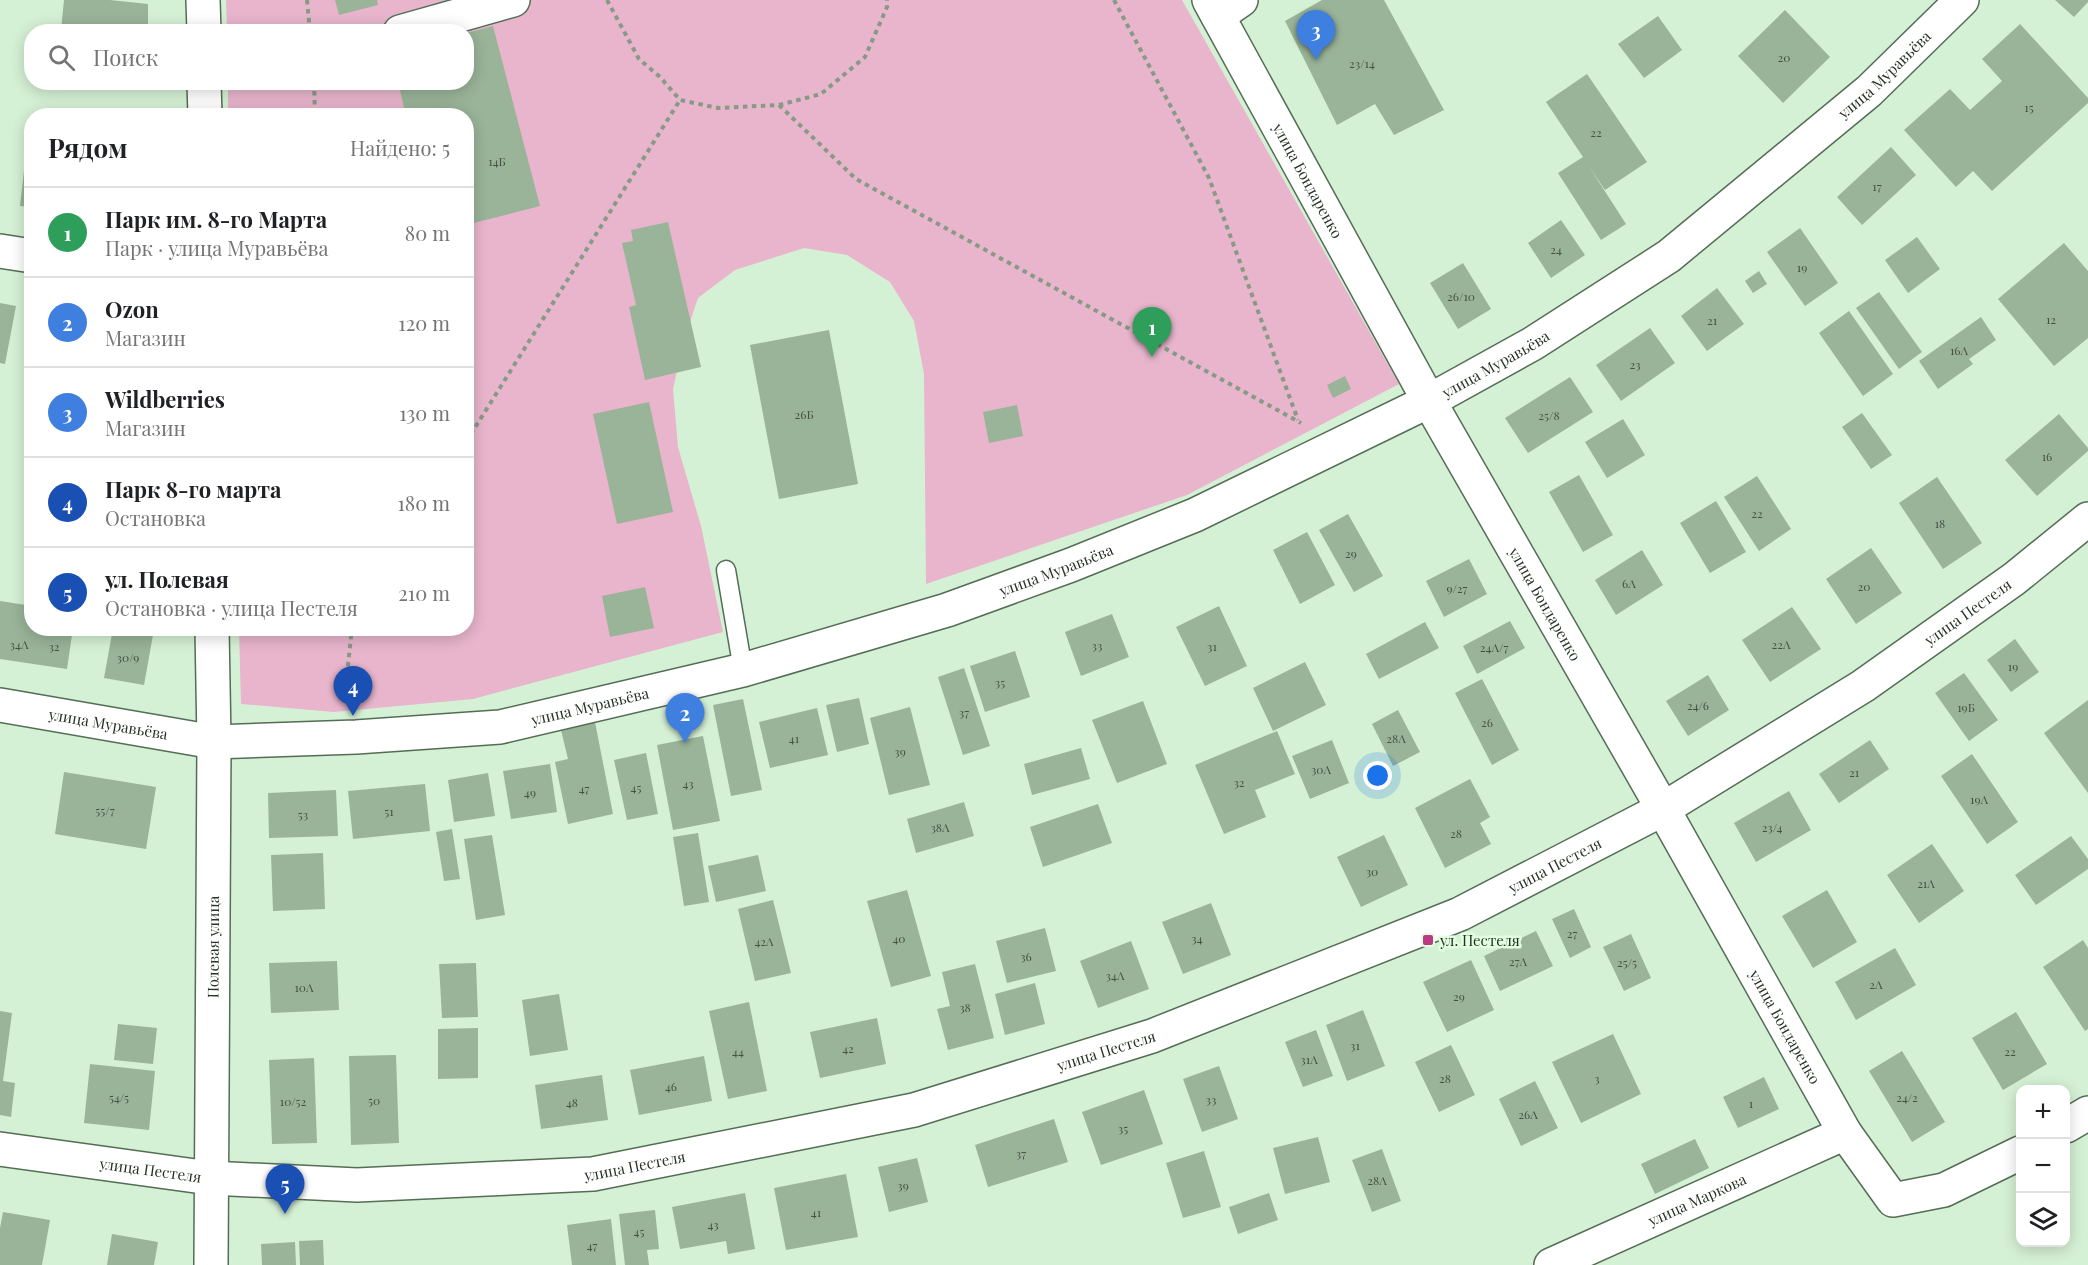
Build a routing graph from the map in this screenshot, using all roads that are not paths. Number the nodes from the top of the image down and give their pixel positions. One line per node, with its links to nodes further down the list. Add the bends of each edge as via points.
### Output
1 (203, 0): 5 (street)
2 (513, 0): 6 (street)
3 (1962, 0): 9 (street, улица Муравьёва, via 1869,91 1669,256 1532,344)
4 (1223, 5): 9 (street, улица Бондаренко)
5 (204, 24)
6 (428, 24)
7 (0, 251): 8 (street)
8 (24, 255)
9 (1429, 401): 13 (street, улица Муравьёва, via 1195,515 1071,565 947,610); 16 (street, улица Бондаренко)
10 (2088, 519): 16 (street, улица Пестеля, via 2014,579 1863,686)
11 (726, 570): 13 (lane)
12 (212, 636): 15 (street, Полевая улица)
13 (743, 670): 15 (street, улица Муравьёва, via 500,727)
14 (0, 705): 15 (street, улица Муравьёва)
15 (214, 742): 22 (street, Полевая улица)
16 (1663, 809): 19 (street, улица Бондаренко); 22 (street, улица Пестеля, via 1460,914 1152,1036 914,1110 593,1174 357,1185)
17 (2088, 1113): 18 (street)
18 (2070, 1124)
19 (1845, 1133): 21 (street, улица Бондаренко, via 1893,1200 1944,1190); 24 (street, улица Маркова)
20 (0, 1149): 22 (street, улица Пестеля)
21 (2016, 1155)
22 (210, 1178): 23 (street, Полевая улица)
23 (211, 1265)
24 (1551, 1265)

